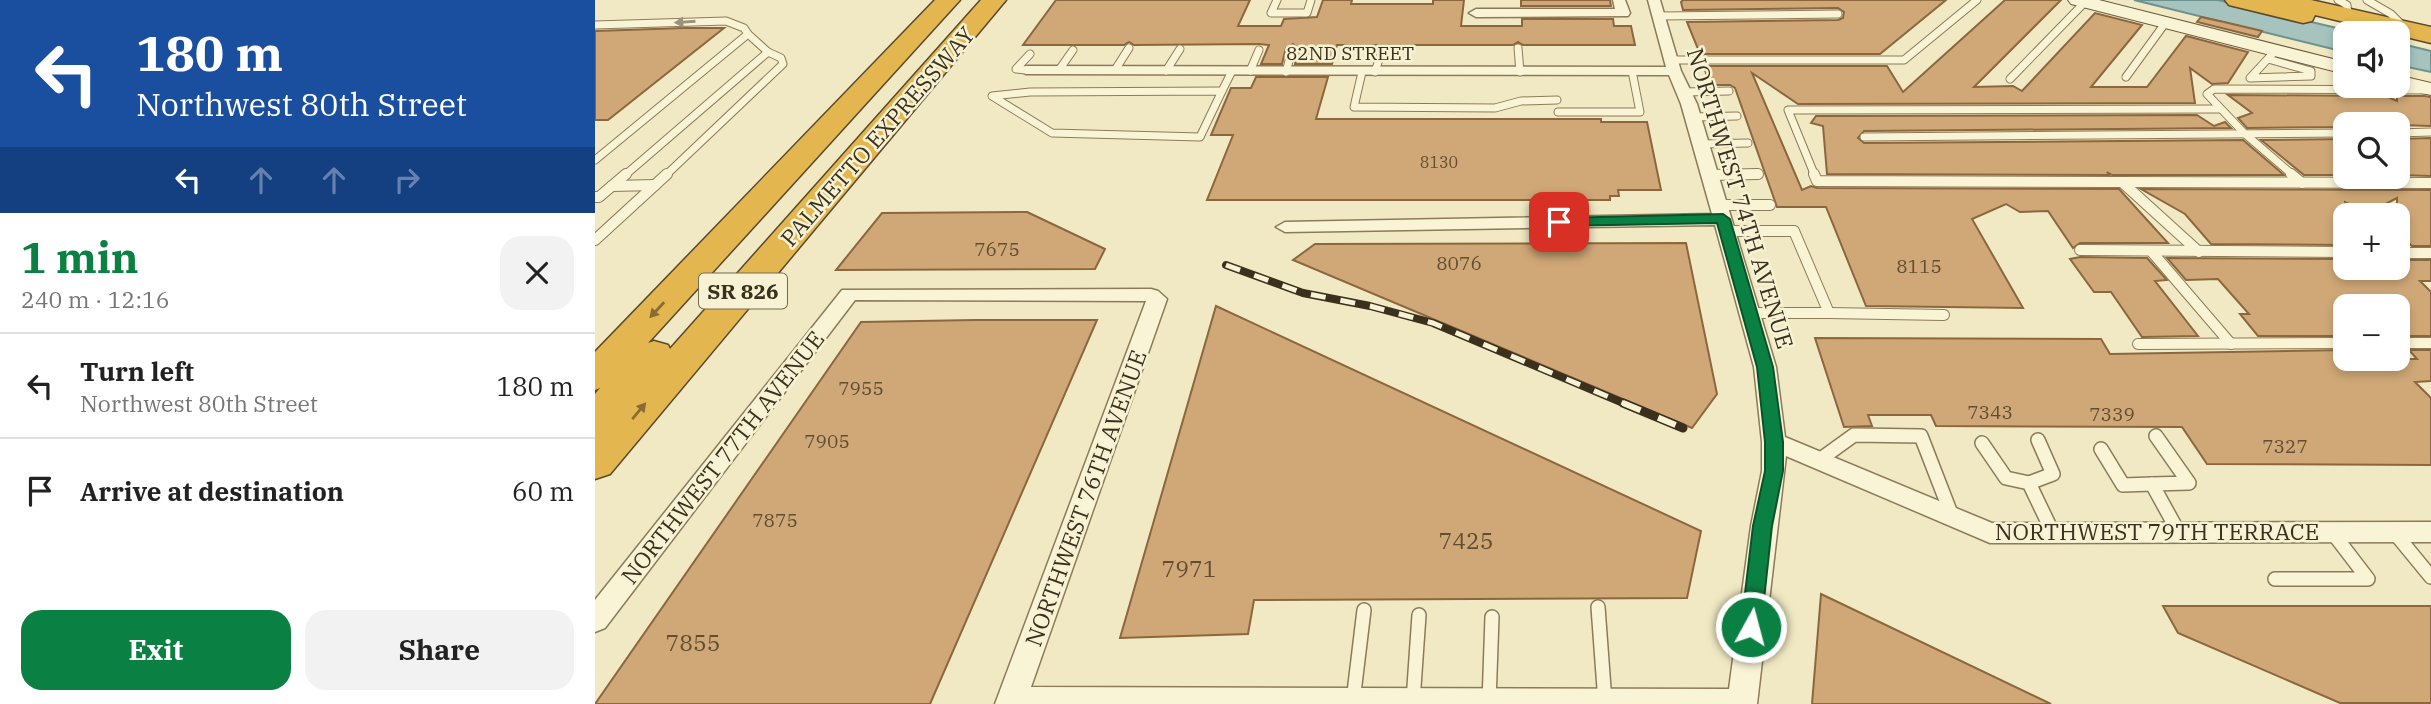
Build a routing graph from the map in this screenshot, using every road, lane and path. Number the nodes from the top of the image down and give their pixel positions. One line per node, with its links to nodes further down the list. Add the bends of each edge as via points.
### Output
1 (928, 0): 39 (highway, PALMETTO EXPRESSWAY / SR 826)
2 (949, 0): 39 (highway)
3 (972, 0): 39 (highway)
4 (994, 0): 39 (highway, PALMETTO EXPRESSWAY / SR 826)
5 (1277, 0): 16 (lane)
6 (1311, 0): 16 (lane, via 1307,13)
7 (1619, 0): 15 (street, via 1623,13)
8 (1977, 0): 40 (lane, via 1904,60)
9 (2237, 0): 21 (highway)
10 (2280, 0): 14 (highway)
11 (2367, 0): 19 (lane)
12 (2081, 1): 20 (street); 53 (lane)
13 (1657, 8): 17 (lane); 40 (street, NORTHWEST 74TH AVENUE)
14 (2343, 8): 18 (highway)
15 (1476, 12)
16 (1272, 13): 22 (lane)
17 (1838, 14)
18 (2374, 21)
19 (2395, 21)
20 (2166, 22): 38 (street); 52 (lane)
21 (2333, 22)
22 (1267, 23)
23 (595, 25): 24 (lane, one-way to 23, via 726,21)
24 (748, 34): 35 (lane); 72 (lane)
25 (2410, 34): 26 (highway)
26 (2431, 35)
27 (2410, 37): 28 (highway)
28 (2431, 46)
29 (1129, 48): 44 (lane)
30 (1518, 48): 50 (lane)
31 (1180, 49): 45 (lane)
32 (1073, 50): 43 (lane)
33 (1259, 50): 47 (lane)
34 (1292, 50): 48 (lane)
35 (768, 52): 78 (lane, via 783,64); 79 (lane)
36 (1381, 52): 49 (lane)
37 (1030, 54): 42 (lane, via 1016,69)
38 (2272, 54): 38 (lane, via 2250,78 2311,76 2311,71); 41 (street)
39 (903, 64): 60 (highway, PALMETTO EXPRESSWAY / SR 826); 60 (highway)
40 (1673, 66): 51 (street, 82ND STREET); 58 (street, NORTHWEST 74TH AVENUE)
41 (2333, 66)
42 (1026, 70): 43 (street, 82ND STREET)
43 (1059, 70): 44 (street, 82ND STREET)
44 (1115, 70): 45 (street, 82ND STREET)
45 (1166, 71): 46 (street, 82ND STREET)
46 (1233, 71): 47 (street, 82ND STREET); 56 (lane)
47 (1250, 71): 48 (street, 82ND STREET)
48 (1286, 72): 49 (street, 82ND STREET)
49 (1368, 72): 50 (street, 82ND STREET); 59 (lane, via 1354,107 1495,107)
50 (1520, 72): 51 (street, 82ND STREET)
51 (1632, 72): 62 (lane, via 1640,112)
52 (2126, 77)
53 (2010, 79)
54 (2410, 84): 55 (street)
55 (2431, 90): 61 (lane, via 2214,89 2207,94)
56 (1223, 91): 56 (lane, via 1201,137 1052,133 992,96)
57 (1729, 91): 58 (lane)
58 (1684, 92): 64 (street, NORTHWEST 74TH AVENUE)
59 (1557, 100)
60 (864, 106): 95 (highway, PALMETTO EXPRESSWAY / SR 826); 101 (highway, one-way to 101); 102 (highway); 109 (highway, PALMETTO EXPRESSWAY / SR 826, one-way to 60)
61 (2220, 109): 66 (lane); 75 (lane, via 1789,110 1817,181)
62 (1558, 112)
63 (1737, 116): 64 (lane)
64 (1693, 117): 71 (street, NORTHWEST 74TH AVENUE)
65 (2431, 132): 68 (lane)
66 (2244, 133): 67 (lane); 69 (lane); 76 (lane)
67 (2333, 133)
68 (2410, 133)
69 (1864, 137)
70 (1748, 143): 71 (lane)
71 (1701, 144): 74 (street, NORTHWEST 74TH AVENUE)
72 (595, 160)
73 (1758, 174): 74 (lane)
74 (1710, 175): 82 (street, NORTHWEST 74TH AVENUE)
75 (2123, 183): 76 (lane); 87 (lane)
76 (2302, 183): 77 (lane)
77 (2431, 183)
78 (655, 185): 79 (lane); 84 (lane)
79 (612, 186): 80 (lane)
80 (596, 198)
81 (1770, 205): 82 (lane)
82 (1723, 218): 83 (street); 92 (street, NORTHWEST 74TH AVENUE); 93 (lane, via 1794,231)
83 (1285, 228)
84 (595, 240)
85 (2080, 250): 86 (lane)
86 (2152, 252): 87 (lane); 98 (lane)
87 (2199, 252): 88 (lane)
88 (2333, 253)
89 (2410, 253): 90 (lane)
90 (2431, 253)
91 (1151, 295): 124 (street, NORTHWEST 77TH AVENUE, via 849,294); 127 (street, NORTHWEST 76TH AVENUE, via 1157,299)
92 (1749, 313): 93 (lane); 105 (street, NORTHWEST 74TH AVENUE, via 1765,367)
93 (1829, 313): 94 (lane)
94 (1944, 315)
95 (595, 341)
96 (2431, 343): 100 (lane)
97 (2137, 344): 98 (lane)
98 (2231, 344): 99 (lane)
99 (2333, 344)
100 (2410, 344)
101 (595, 376)
102 (595, 420)
103 (2156, 436): 111 (lane, via 2189,483)
104 (2038, 440): 110 (lane, via 2053,474)
105 (1774, 442): 108 (street, NORTHWEST 79TH TERRACE); 130 (street, NORTHWEST 74TH AVENUE, via 1774,471)
106 (1982, 443): 110 (lane, via 2006,478)
107 (2101, 449): 111 (lane, via 2123,485)
108 (1818, 461): 112 (street, NORTHWEST 79TH TERRACE); 112 (lane, via 1854,435 1921,436)
109 (595, 463)
110 (2029, 484): 116 (lane)
111 (2152, 484): 117 (lane)
112 (1953, 518): 116 (street, NORTHWEST 79TH TERRACE, via 1990,533)
113 (2332, 532): 114 (street, NORTHWEST 79TH TERRACE); 117 (street, NORTHWEST 79TH TERRACE); 119 (lane, via 2368,579)
114 (2394, 532): 115 (street, NORTHWEST 79TH TERRACE); 118 (lane)
115 (2431, 532)
116 (2053, 533): 117 (street, NORTHWEST 79TH TERRACE)
117 (2179, 533)
118 (2431, 577)
119 (2276, 579)
120 (1598, 607): 129 (lane)
121 (1364, 610): 125 (lane)
122 (1419, 615): 126 (lane)
123 (1492, 617): 128 (lane)
124 (595, 620)
125 (1353, 701): 126 (street); 127 (street)
126 (1413, 701): 128 (street)
127 (1011, 702)
128 (1489, 702): 129 (street)
129 (1605, 702): 130 (street)
130 (1742, 703)

